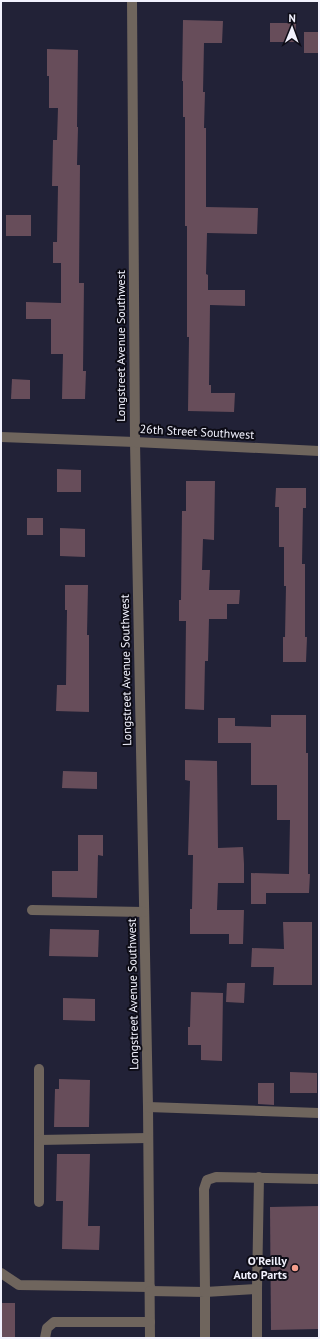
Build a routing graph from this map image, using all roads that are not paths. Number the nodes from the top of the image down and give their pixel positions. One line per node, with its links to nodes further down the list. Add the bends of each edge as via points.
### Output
1 (132, 1): 3 (street, Longstreet Avenue Southwest)
2 (1, 437): 3 (street, 26th Street Southwest)
3 (135, 442): 4 (street, 26th Street Southwest); 6 (street, Longstreet Avenue Southwest)
4 (319, 451)
5 (32, 910): 6 (street)
6 (144, 912): 8 (street, Longstreet Avenue Southwest)
7 (39, 1069): 11 (street)
8 (148, 1108): 9 (street); 10 (street, Longstreet Avenue Southwest)
9 (319, 1114)
10 (148, 1138): 11 (street); 17 (street, Longstreet Avenue Southwest)
11 (39, 1140): 14 (street)
12 (259, 1177): 13 (street); 16 (street); 18 (street, via 216,1177 207,1180 204,1189)
13 (319, 1179)
14 (39, 1202)
15 (1, 1273): 17 (street, via 19,1285)
16 (257, 1288): 18 (street); 23 (street)
17 (150, 1289): 18 (street); 19 (street, Longstreet Avenue Southwest)
18 (205, 1292): 22 (street)
19 (150, 1322): 20 (street, via 54,1322 47,1328); 21 (street, Longstreet Avenue Southwest)
20 (45, 1338)
21 (150, 1338)
22 (205, 1338)
23 (257, 1338)

